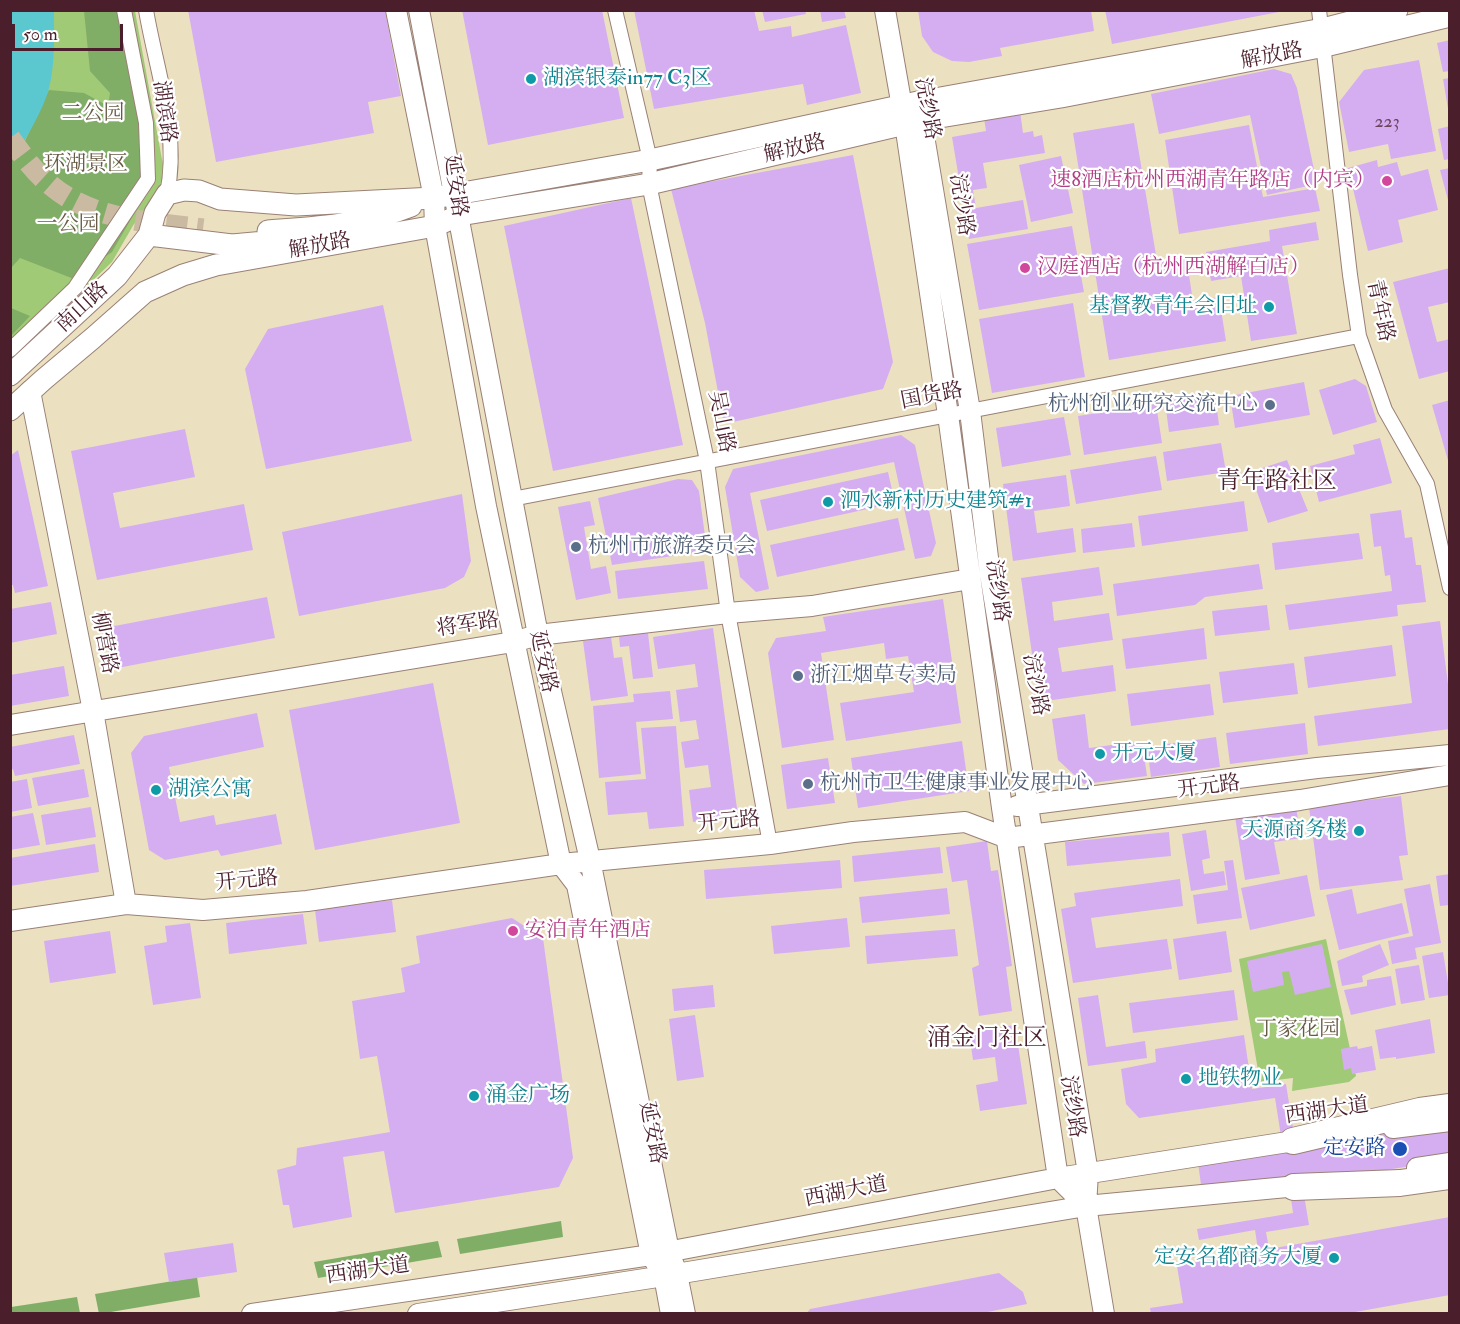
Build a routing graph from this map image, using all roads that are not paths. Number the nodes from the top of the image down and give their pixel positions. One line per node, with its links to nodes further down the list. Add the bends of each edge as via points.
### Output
1 (124, 10): 22 (street, 湖滨路, via 146,123 148,179 75,288)
2 (146, 10): 13 (street, 湖滨路, via 170,129 172,163)
3 (396, 10): 15 (main road, 延安路)
4 (419, 10): 14 (main road, 延安路)
5 (615, 10): 11 (street, 吴山路)
6 (885, 10): 10 (main road, 浣纱路)
7 (1397, 10): 9 (main road, 解放路)
8 (1449, 16): 9 (main road, 解放路)
9 (1322, 28): 10 (main road, 解放路); 21 (street, 青年路)
10 (911, 113): 11 (main road, 解放路); 12 (main road, 解放路); 26 (main road, 浣沙路); 27 (main road, 浣纱路)
11 (650, 160): 12 (street, 吴山路); 14 (main road, 解放路)
12 (649, 184): 16 (main road, 解放路); 28 (street, 吴山路)
13 (167, 194): 15 (main road, via 199,191 220,199 296,205); 19 (main road, 南山路)
14 (456, 194): 15 (main road, 解放路); 16 (main road, 延安路)
15 (434, 198): 17 (main road, 延安路); 18 (main road, via 392,214 344,225 266,231); 19 (main road, via 420,213 331,237 232,245)
16 (460, 215): 17 (main road, 解放路); 29 (main road, 延安路)
17 (435, 226): 20 (main road, 解放路, via 216,265); 34 (main road, 延安路)
18 (203, 229)
19 (149, 235): 23 (main road, 南山路, via 117,276)
20 (145, 292): 24 (main road, 南山路)
21 (1359, 336): 26 (street, 国货路); 31 (street, 青年路, via 1385,410 1427,484)
22 (10, 350)
23 (10, 375)
24 (30, 391): 25 (main road, 南山路); 35 (main road, 柳营路)
25 (10, 410)
26 (970, 411): 27 (street, 国货路); 39 (main road, 浣沙路, via 990,574)
27 (948, 415): 28 (street, 国货路); 30 (main road, 浣纱路)
28 (706, 460): 29 (street, 国货路); 32 (street, 吴山路)
29 (512, 499): 33 (main road, 延安路)
30 (969, 579): 32 (main road, 将军路, via 812,606); 40 (main road, 浣纱路)
31 (1449, 588)
32 (728, 613): 33 (main road, 将军路); 43 (street, 吴山路)
33 (538, 634): 34 (main road, 将军路); 44 (main road, 延安路)
34 (513, 642): 35 (main road, 将军路); 45 (main road, 延安路)
35 (93, 711): 36 (main road, 将军路); 46 (main road, 柳营路)
36 (10, 725)
37 (1449, 755): 39 (main road, 开元路)
38 (1449, 776): 41 (main road, 开元路, via 1300,800)
39 (1029, 804): 40 (main road, 开元路); 41 (main road, 浣沙路)
40 (1002, 808): 42 (main road, 浣纱路)
41 (1034, 834): 42 (main road, 开元路); 52 (main road, 浣沙路)
42 (1007, 838): 43 (main road, 开元路, via 965,822); 54 (main road, 浣纱路)
43 (770, 844): 44 (main road, 开元路)
44 (590, 860): 45 (main road, 开元路); 57 (main road, 延安路)
45 (561, 864): 46 (main road, 开元路, via 307,901 203,910); 57 (main road, 延安路, via 577,885)
46 (126, 904): 47 (main road, 开元路)
47 (10, 921)
48 (1449, 1107): 50 (highway)
49 (1449, 1120): 50 (main road, 西湖大道)
50 (1293, 1141): 52 (main road, 西湖大道)
51 (1449, 1163): 55 (main road)
52 (1088, 1173): 54 (main road, 西湖大道); 56 (main road, 浣沙路)
53 (1449, 1176): 55 (highway, via 1400,1183)
54 (1058, 1178): 56 (main road); 57 (main road, 西湖大道)
55 (1294, 1187): 56 (main road)
56 (1086, 1206): 58 (main road); 64 (main road)
57 (660, 1253): 58 (main road, 延安路); 60 (main road, 西湖大道)
58 (670, 1275): 59 (main road); 62 (main road, 延安路); 63 (main road, 延安路)
59 (469, 1310): 61 (main road)
60 (258, 1313)
61 (418, 1314)
62 (671, 1314)
63 (685, 1314)
64 (1104, 1314)

